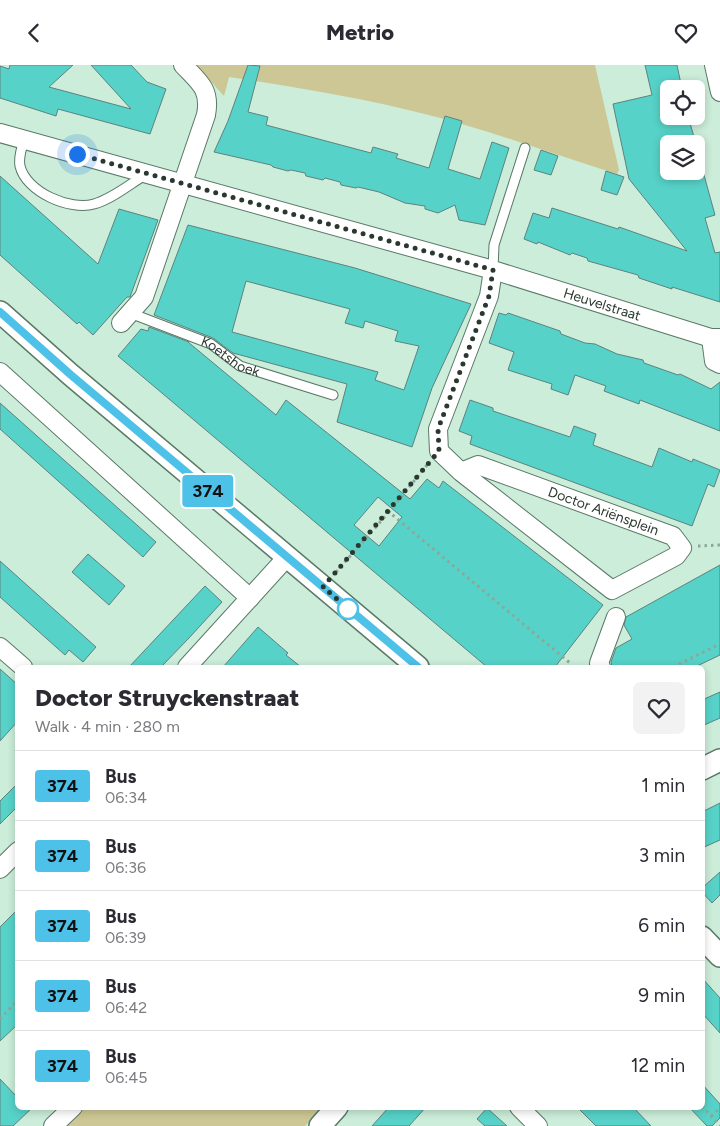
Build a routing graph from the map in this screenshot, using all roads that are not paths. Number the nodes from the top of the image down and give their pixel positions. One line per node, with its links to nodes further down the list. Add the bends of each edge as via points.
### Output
1 (183, 65): 8 (street, Koetshoek, via 204,87 209,100)
2 (714, 65): 3 (street)
3 (720, 92)
4 (0, 133): 5 (street, Heuvelstraat)
5 (24, 139): 7 (street, Heuvelstraat); 7 (lane, via 19,161 24,176 36,188 63,201 94,204)
6 (525, 148): 9 (lane, via 494,245)
7 (148, 174): 8 (street, Heuvelstraat)
8 (182, 183): 9 (street, Heuvelstraat); 11 (street, Koetshoek, via 144,297)
9 (493, 270): 12 (street, Heuvelstraat); 16 (street, Doctor Ariënsplein, via 489,296 438,429 439,451)
10 (0, 312): 17 (street)
11 (126, 318): 15 (lane, Koetshoek, via 211,344 240,366)
12 (715, 338): 13 (street, Heuvelstraat, via 714,361)
13 (720, 364)
14 (0, 372): 18 (street)
15 (333, 395)
16 (461, 472): 16 (street, Doctor Ariënsplein, via 478,465 673,535 682,548 676,557 612,590)
17 (287, 557): 18 (street); 23 (street)
18 (250, 598): 22 (street)
19 (616, 617): 24 (street)
20 (0, 647): 21 (street)
21 (21, 665)
22 (189, 665)
23 (416, 665)
24 (600, 665)
25 (720, 760): 26 (street)
26 (705, 768)
27 (15, 854): 28 (street)
28 (0, 869)
29 (705, 940): 30 (street)
30 (720, 956)
31 (70, 1110): 34 (street)
32 (334, 1110): 35 (street)
33 (522, 1110): 36 (street)
34 (53, 1126)
35 (320, 1126)
36 (538, 1126)

